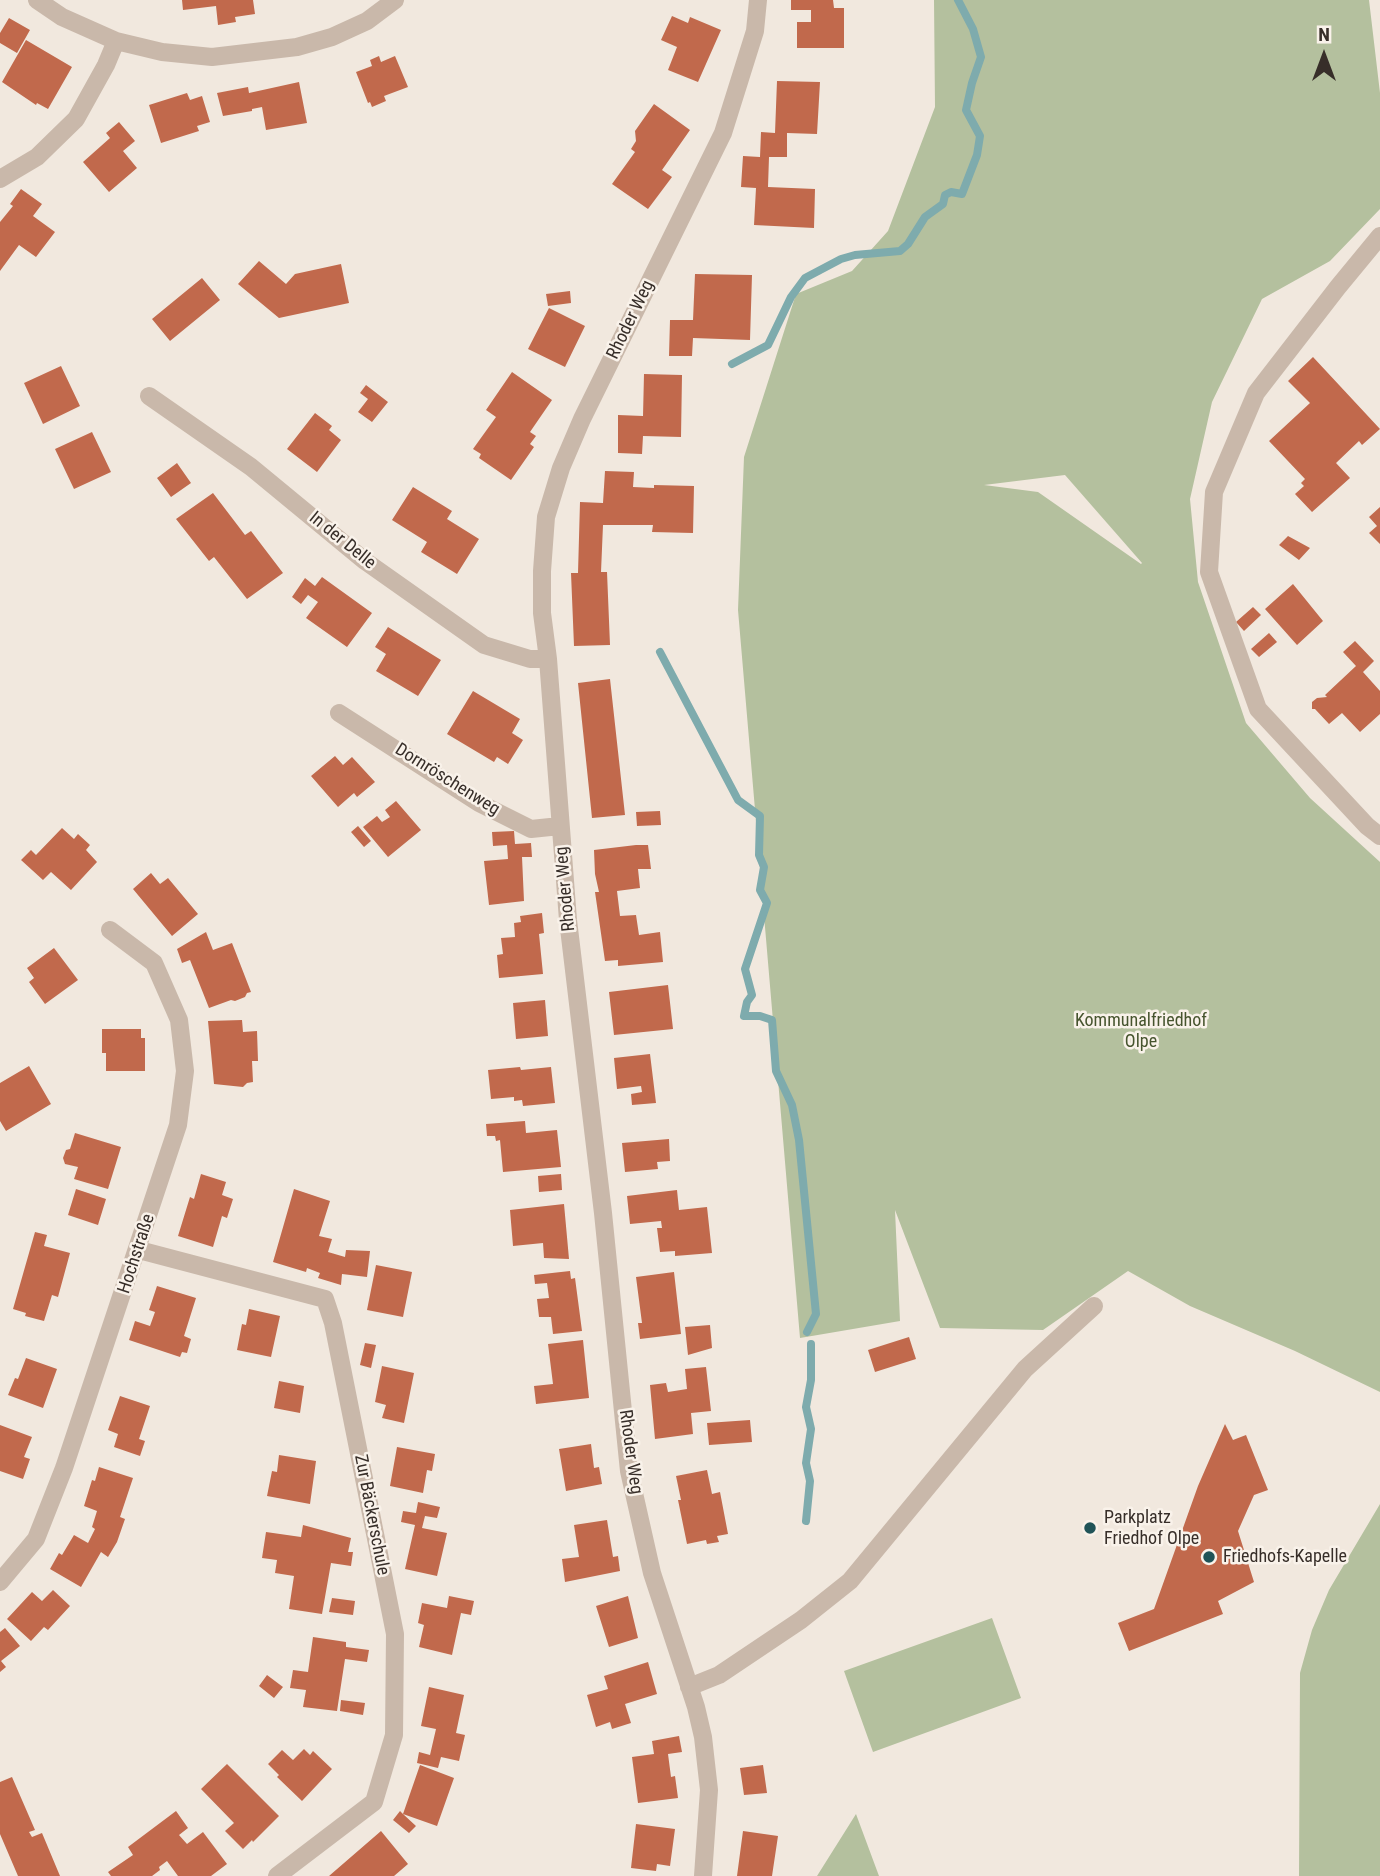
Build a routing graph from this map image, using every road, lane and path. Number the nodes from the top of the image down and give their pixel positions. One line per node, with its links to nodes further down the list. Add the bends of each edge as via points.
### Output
1 (37, 0): 4 (street, via 62,17)
2 (395, 0): 4 (street, via 367,21 332,37 265,52 212,57)
3 (758, 0): 8 (street, Rhoder Weg, via 755,31 723,134 561,468 546,517 542,571)
4 (116, 41): 5 (street, via 76,119 37,158)
5 (0, 179)
6 (1380, 236): 11 (street, via 1256,393 1214,492 1209,572 1258,709)
7 (149, 396): 8 (street, In der Delle, via 251,467 365,561 484,645 530,659)
8 (548, 659): 10 (street, Rhoder Weg)
9 (339, 713): 10 (street, Dornröschenweg, via 479,803 531,829)
10 (560, 826): 16 (street, Rhoder Weg, via 629,1471 652,1573)
11 (1380, 836)
12 (110, 930): 13 (street, Hochstraße, via 155,963 179,1020 185,1072 178,1125)
13 (139, 1250): 15 (street, Hochstraße, via 36,1539); 17 (street, Zur Bäckerschule, via 325,1299 333,1323 395,1634 394,1735 374,1802)
14 (1094, 1306): 16 (street, via 1025,1369 850,1581 719,1675)
15 (0, 1582)
16 (690, 1687): 18 (street, Rhoder Weg, via 703,1737 709,1790)
17 (276, 1876)
18 (703, 1876)

